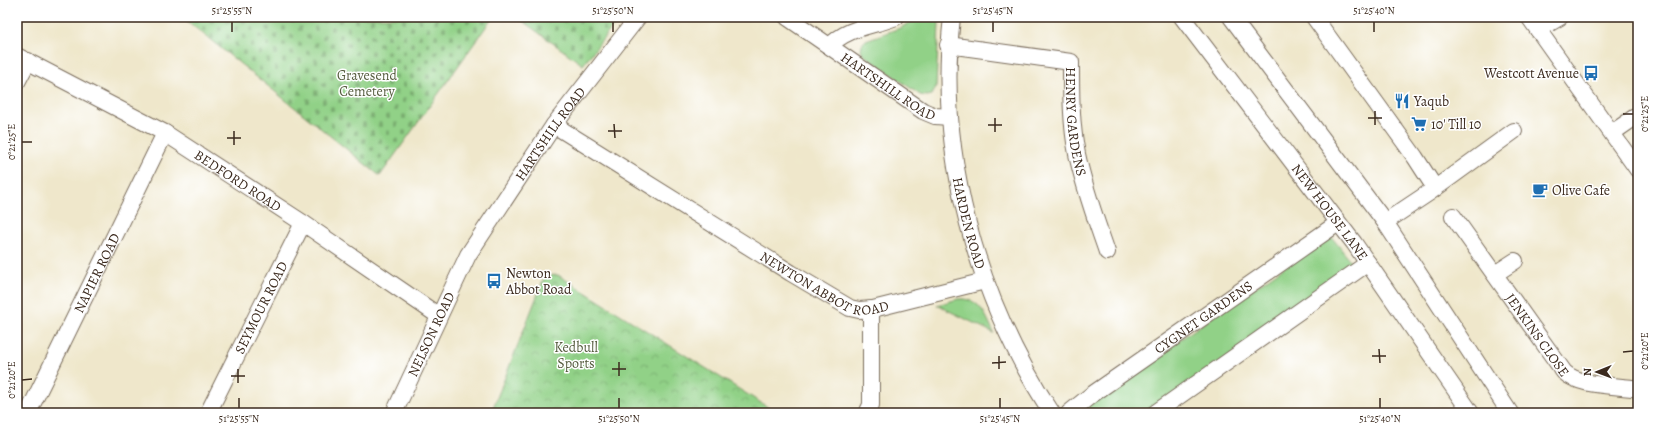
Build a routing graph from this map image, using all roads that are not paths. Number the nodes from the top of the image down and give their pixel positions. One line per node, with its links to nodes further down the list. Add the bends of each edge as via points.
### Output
1 (638, 17): 17 (street, HARTSHILL ROAD)
2 (787, 17): 12 (street, HARTSHILL ROAD)
3 (896, 17): 12 (street, HARTSHILL ROAD, via 849,32)
4 (952, 17): 11 (street, HARDEN ROAD)
5 (1182, 17): 26 (street, NEW HOUSE LANE)
6 (1231, 17): 24 (street)
7 (1314, 17): 22 (street)
8 (1529, 17): 10 (street)
9 (1560, 17): 10 (street)
10 (1538, 30): 20 (street)
11 (948, 45): 16 (street, HARDEN ROAD); 27 (street, HENRY GARDENS, via 1071,62 1077,154)
12 (830, 46): 16 (street, HARTSHILL ROAD, via 922,111)
13 (22, 58): 14 (street); 19 (street, BEDFORD ROAD)
14 (17, 82)
15 (1638, 115): 20 (street)
16 (950, 117): 32 (street, HARDEN ROAD, via 962,201)
17 (554, 125): 28 (street, HARTSHILL ROAD); 33 (street, NEWTON ABBOT ROAD, via 835,301 856,310)
18 (1514, 131): 22 (street)
19 (165, 133): 25 (street, BEDFORD ROAD); 36 (street, NAPIER ROAD)
20 (1612, 133): 21 (street)
21 (1638, 170)
22 (1435, 188): 24 (street)
23 (1453, 216): 31 (street, JENKINS CLOSE)
24 (1385, 222): 44 (street)
25 (303, 223): 34 (street, BEDFORD ROAD); 37 (street, SEYMOUR ROAD)
26 (1338, 223): 30 (street, NEW HOUSE LANE, via 1350,236); 41 (street, CYGNET GARDENS)
27 (1107, 252)
28 (468, 254): 34 (street, NELSON ROAD)
29 (1515, 261): 31 (street)
30 (1368, 264): 42 (street); 43 (street, NEW HOUSE LANE)
31 (1496, 274): 35 (street, JENKINS CLOSE, via 1567,375 1583,382)
32 (986, 281): 33 (street, NEWTON ABBOT ROAD); 40 (street, HARDEN ROAD, via 1022,360)
33 (872, 309): 39 (street, via 871,405)
34 (439, 316): 38 (street, NELSON ROAD)
35 (1638, 389)
36 (28, 413)
37 (208, 413)
38 (394, 413)
39 (867, 413)
40 (1052, 413)
41 (1069, 413)
42 (1155, 413)
43 (1471, 413)
44 (1510, 413)

